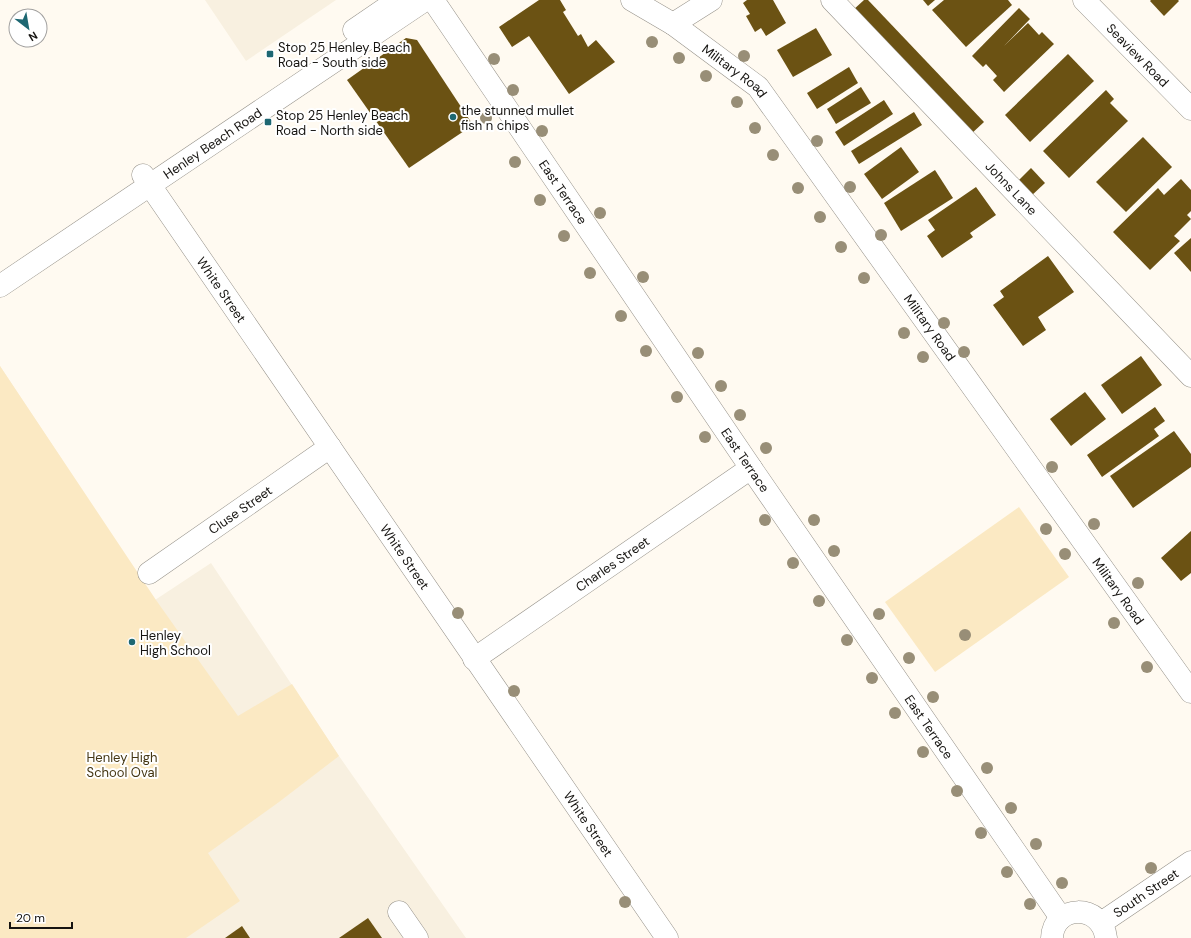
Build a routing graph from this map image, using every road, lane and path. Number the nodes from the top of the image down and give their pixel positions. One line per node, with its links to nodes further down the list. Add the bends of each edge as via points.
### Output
1 (398, 0): 10 (street, Henley Beach Road)
2 (426, 0): 10 (street, Henley Beach Road)
3 (433, 0): 15 (street, East Terrace)
4 (632, 0): 8 (street, Military Road)
5 (710, 0): 8 (street)
6 (832, 0): 13 (street, Johns Lane)
7 (1084, 0): 9 (street, Seaview Road)
8 (673, 24): 18 (street, Military Road, via 758,87)
9 (1191, 109)
10 (146, 180): 11 (street, Henley Beach Road); 12 (street, Henley Beach Road); 14 (street, White Street)
11 (0, 270)
12 (0, 286)
13 (1191, 376)
14 (330, 447): 16 (street, Cluse Street); 17 (street, White Street)
15 (751, 468): 17 (street, Charles Street); 21 (street, East Terrace)
16 (149, 573)
17 (474, 659): 24 (street, White Street)
18 (1191, 692)
19 (1191, 862): 22 (street, South Street)
20 (399, 912): 23 (street)
21 (1061, 918): 22 (street, via 1078,912 1087,913 1095,917); 25 (street, via 1055,925)
22 (1103, 931)
23 (417, 938)
24 (667, 938)
25 (1052, 938)

